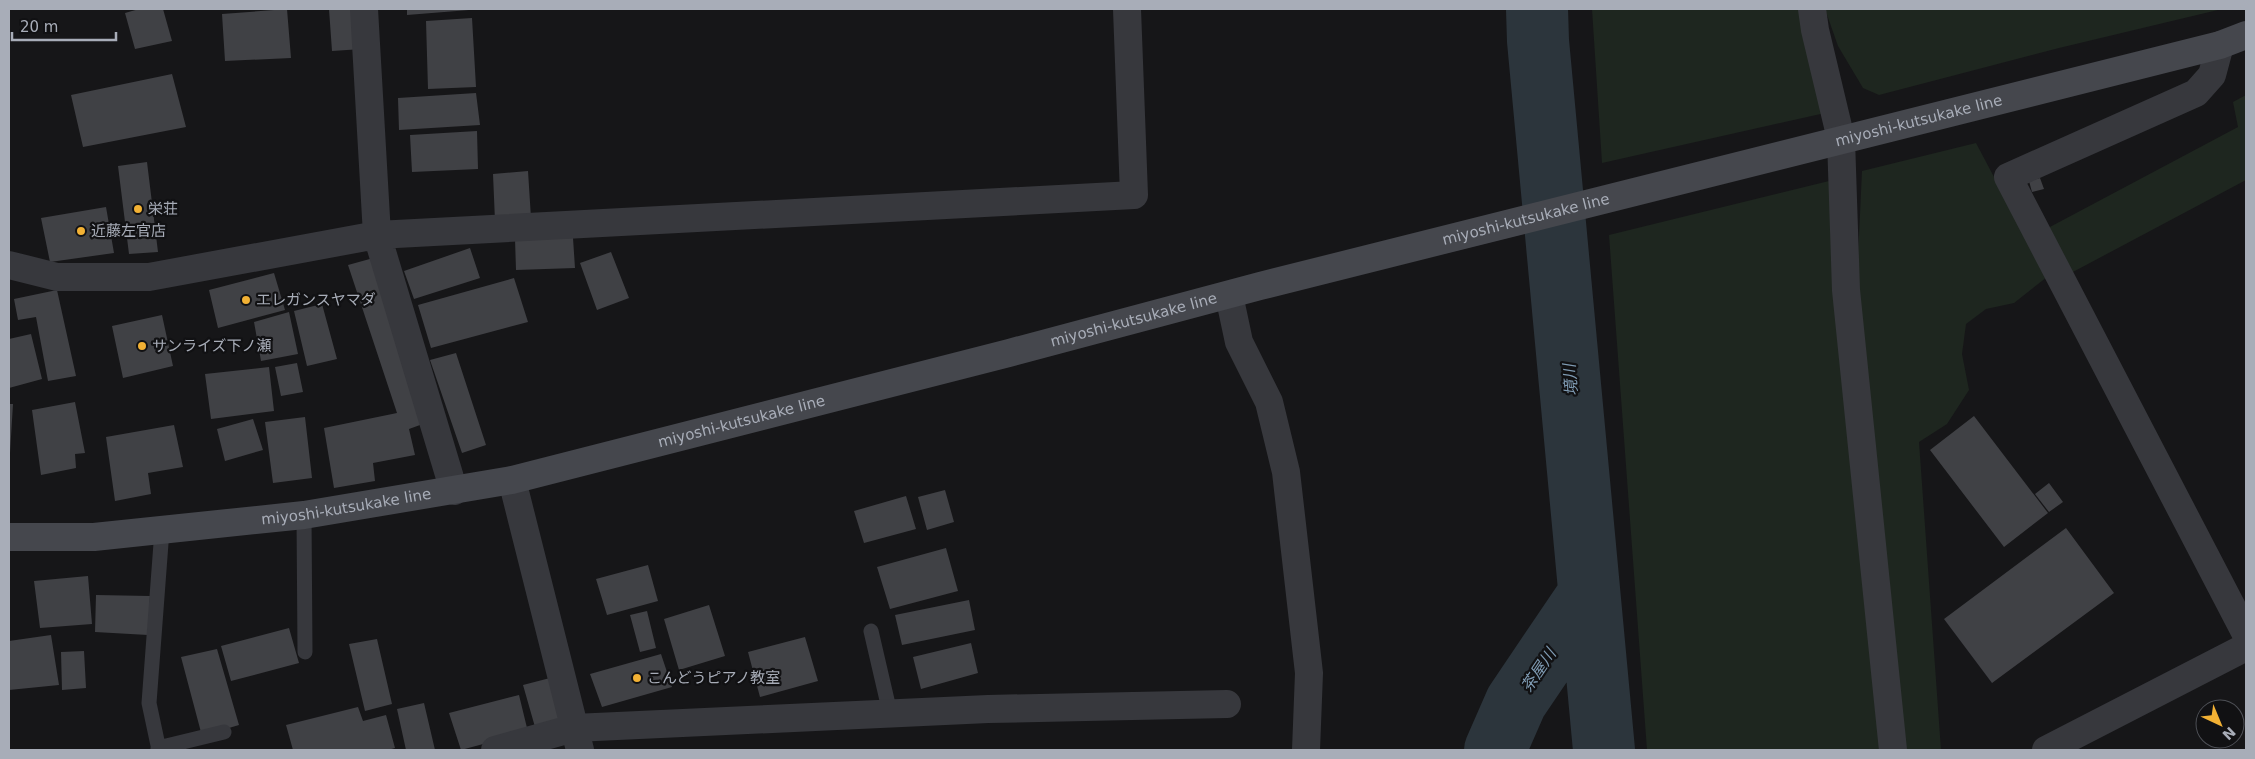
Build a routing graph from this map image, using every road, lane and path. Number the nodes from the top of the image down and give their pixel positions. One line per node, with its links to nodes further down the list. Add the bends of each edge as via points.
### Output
1 (364, 9): 7 (street)
2 (1127, 9): 7 (street, via 1134,195)
3 (1812, 9): 6 (street)
4 (2246, 35): 5 (main road, miyoshi-kutsukake line)
5 (2220, 44): 6 (main road, miyoshi-kutsukake line); 16 (street, via 2212,75 2196,93 2008,177)
6 (1841, 139): 9 (main road, miyoshi-kutsukake line); 26 (street, via 1846,290)
7 (377, 235): 8 (street, via 149,277 57,277); 11 (street)
8 (9, 265)
9 (1229, 295): 10 (main road, miyoshi-kutsukake line); 25 (street, via 1239,342 1269,402 1286,472 1309,673)
10 (512, 480): 11 (main road, miyoshi-kutsukake line); 22 (street)
11 (454, 491): 12 (main road, miyoshi-kutsukake line)
12 (304, 515): 13 (main road, miyoshi-kutsukake line); 18 (lane)
13 (162, 530): 14 (main road, miyoshi-kutsukake line, via 94,537); 23 (lane, via 149,703)
14 (9, 538)
15 (871, 631): 20 (lane)
16 (2246, 634)
17 (2246, 647): 27 (street)
18 (305, 652)
19 (1227, 704): 20 (street)
20 (890, 713): 22 (street)
21 (224, 732): 23 (lane)
22 (577, 739): 24 (street)
23 (158, 749)
24 (495, 750)
25 (1306, 750)
26 (1893, 750)
27 (2046, 750)

